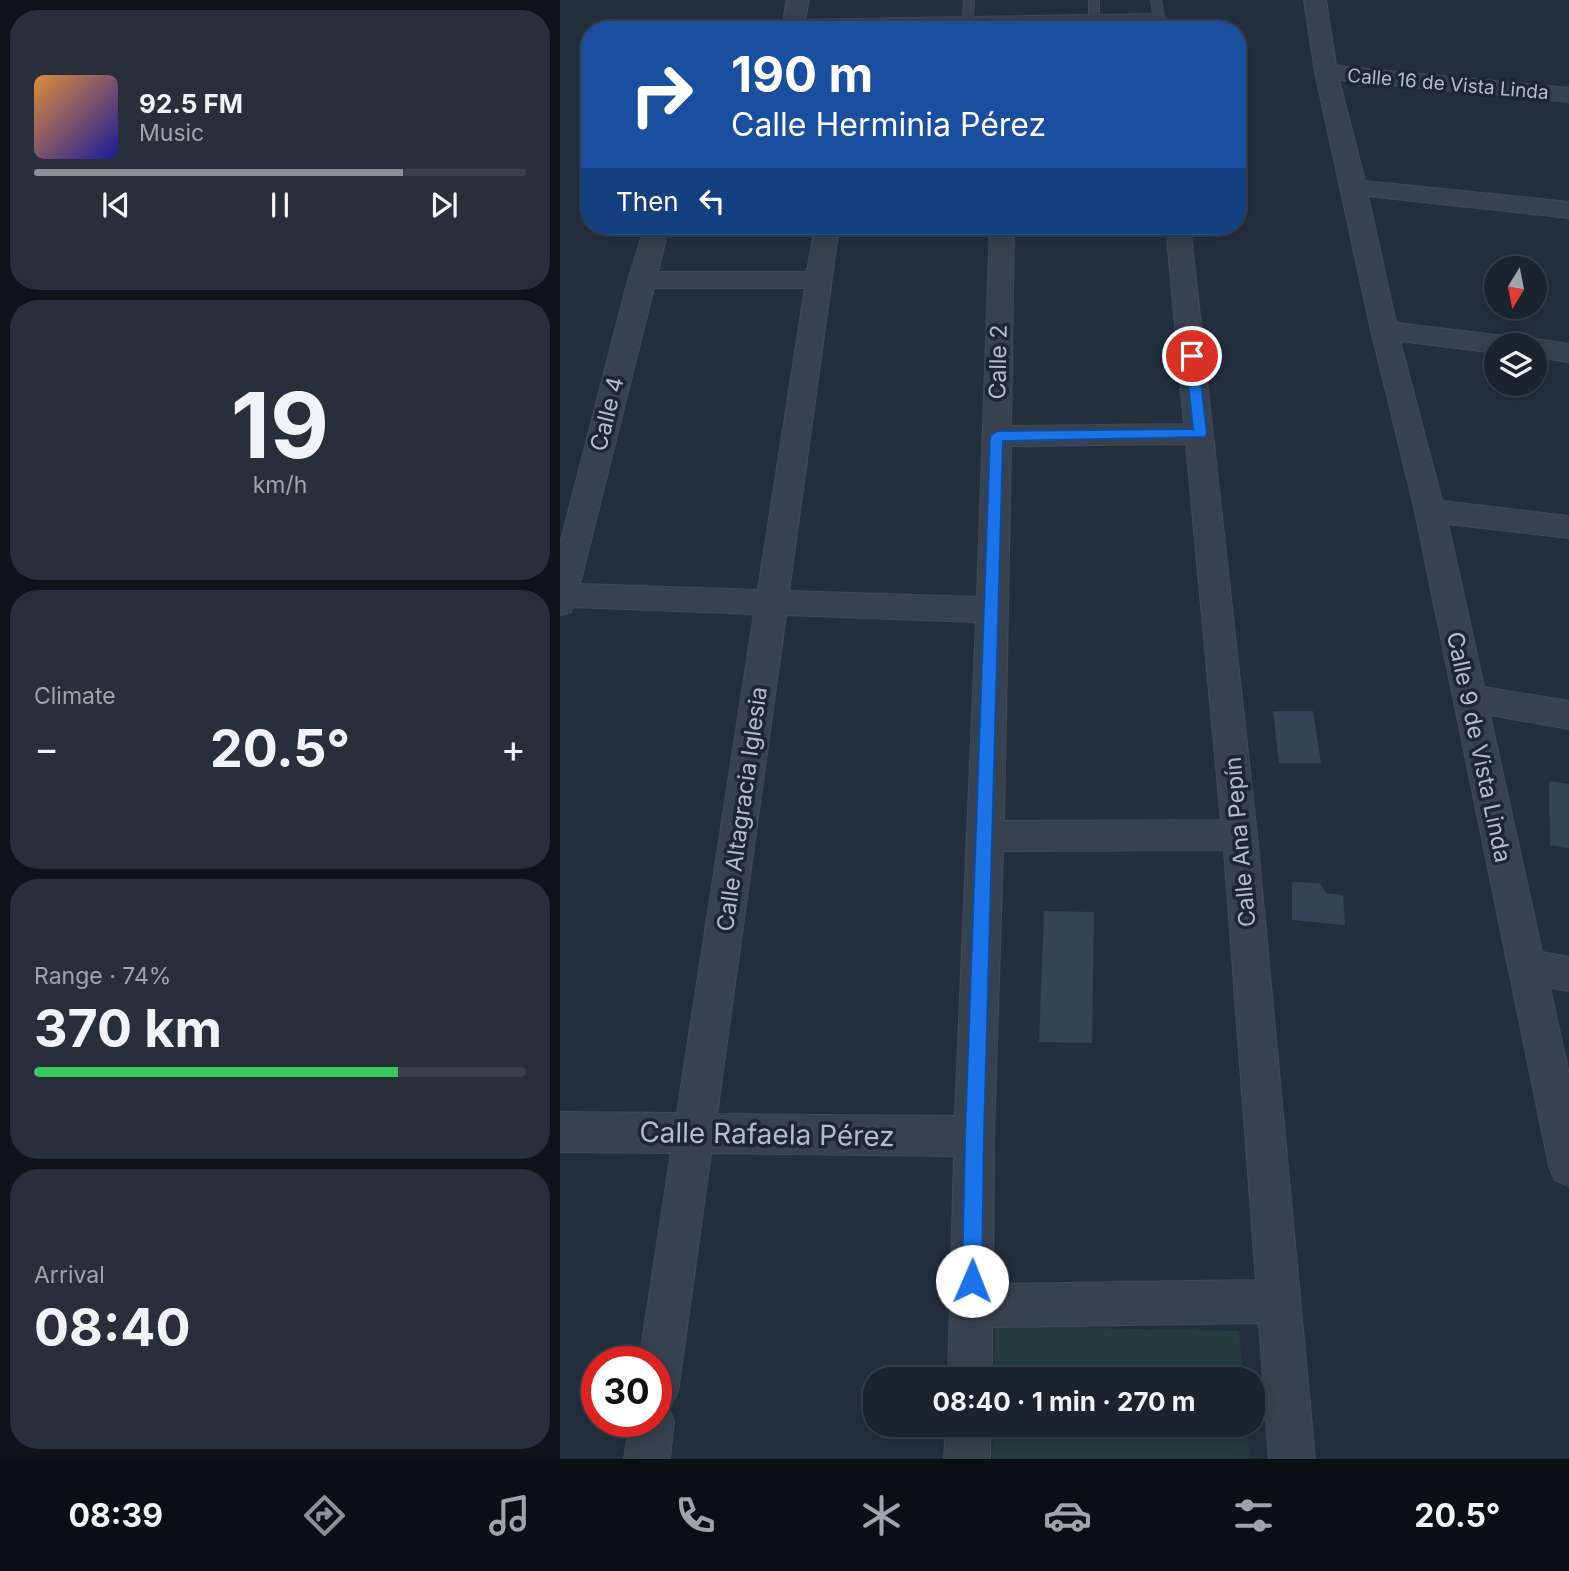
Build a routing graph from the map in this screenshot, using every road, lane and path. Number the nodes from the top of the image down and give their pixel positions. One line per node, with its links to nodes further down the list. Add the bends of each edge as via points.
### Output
1 (798, 0): 9 (street)
2 (969, 0): 8 (lane)
3 (1094, 0): 7 (lane)
4 (1156, 0): 6 (lane)
5 (1315, 0): 12 (street, Calle 9 de Vista Linda)
6 (1159, 17): 7 (lane); 11 (lane)
7 (1094, 18): 8 (lane)
8 (968, 19): 10 (lane)
9 (794, 21)
10 (961, 21)
11 (1160, 21)
12 (1326, 72): 13 (street, Calle 16 de Vista Linda); 14 (street, Calle 9 de Vista Linda)
13 (1569, 95)
14 (1354, 187): 15 (street); 22 (street, Calle 9 de Vista Linda)
15 (1569, 210)
16 (654, 235): 20 (street, Calle 4)
17 (825, 235): 21 (street, Calle Altagracia Iglesia)
18 (1002, 235): 27 (street, Calle 2)
19 (1179, 235): 26 (street, Calle Ana Pepín)
20 (641, 280): 21 (street); 30 (street, Calle 4)
21 (817, 281): 31 (street, Calle Altagracia Iglesia)
22 (1384, 330): 23 (street); 28 (street, Calle 9 de Vista Linda)
23 (1484, 342)
24 (1547, 349): 25 (street)
25 (1569, 352)
26 (1200, 434): 27 (street); 35 (street, Calle Ana Pepín)
27 (997, 436): 32 (street, Calle 2)
28 (1430, 511): 29 (street); 33 (street, Calle 9 de Vista Linda)
29 (1569, 527)
30 (563, 582): 31 (street)
31 (773, 604): 32 (street); 40 (street, Calle Altagracia Iglesia)
32 (991, 610): 36 (street, Calle 2)
33 (1468, 698): 34 (street); 37 (street, Calle 9 de Vista Linda)
34 (1569, 715)
35 (1240, 835): 36 (street); 43 (street, Calle Ana Pepín)
36 (986, 836): 41 (street, Calle 2)
37 (1526, 966): 38 (street); 42 (street, Calle 9 de Vista Linda)
38 (1569, 974)
39 (560, 1132): 40 (street, Calle Rafaela Pérez)
40 (694, 1133): 41 (street, Calle Rafaela Pérez); 45 (street, Calle Altagracia Iglesia)
41 (974, 1136): 44 (street, Calle 2)
42 (1569, 1166)
43 (1277, 1301): 44 (street); 51 (street, Calle Ana Pepín)
44 (972, 1306): 46 (street, Calle 2)
45 (663, 1346)
46 (970, 1367)
47 (650, 1437): 49 (street)
48 (968, 1437): 50 (street)
49 (647, 1459)
50 (967, 1459)
51 (1292, 1459)

